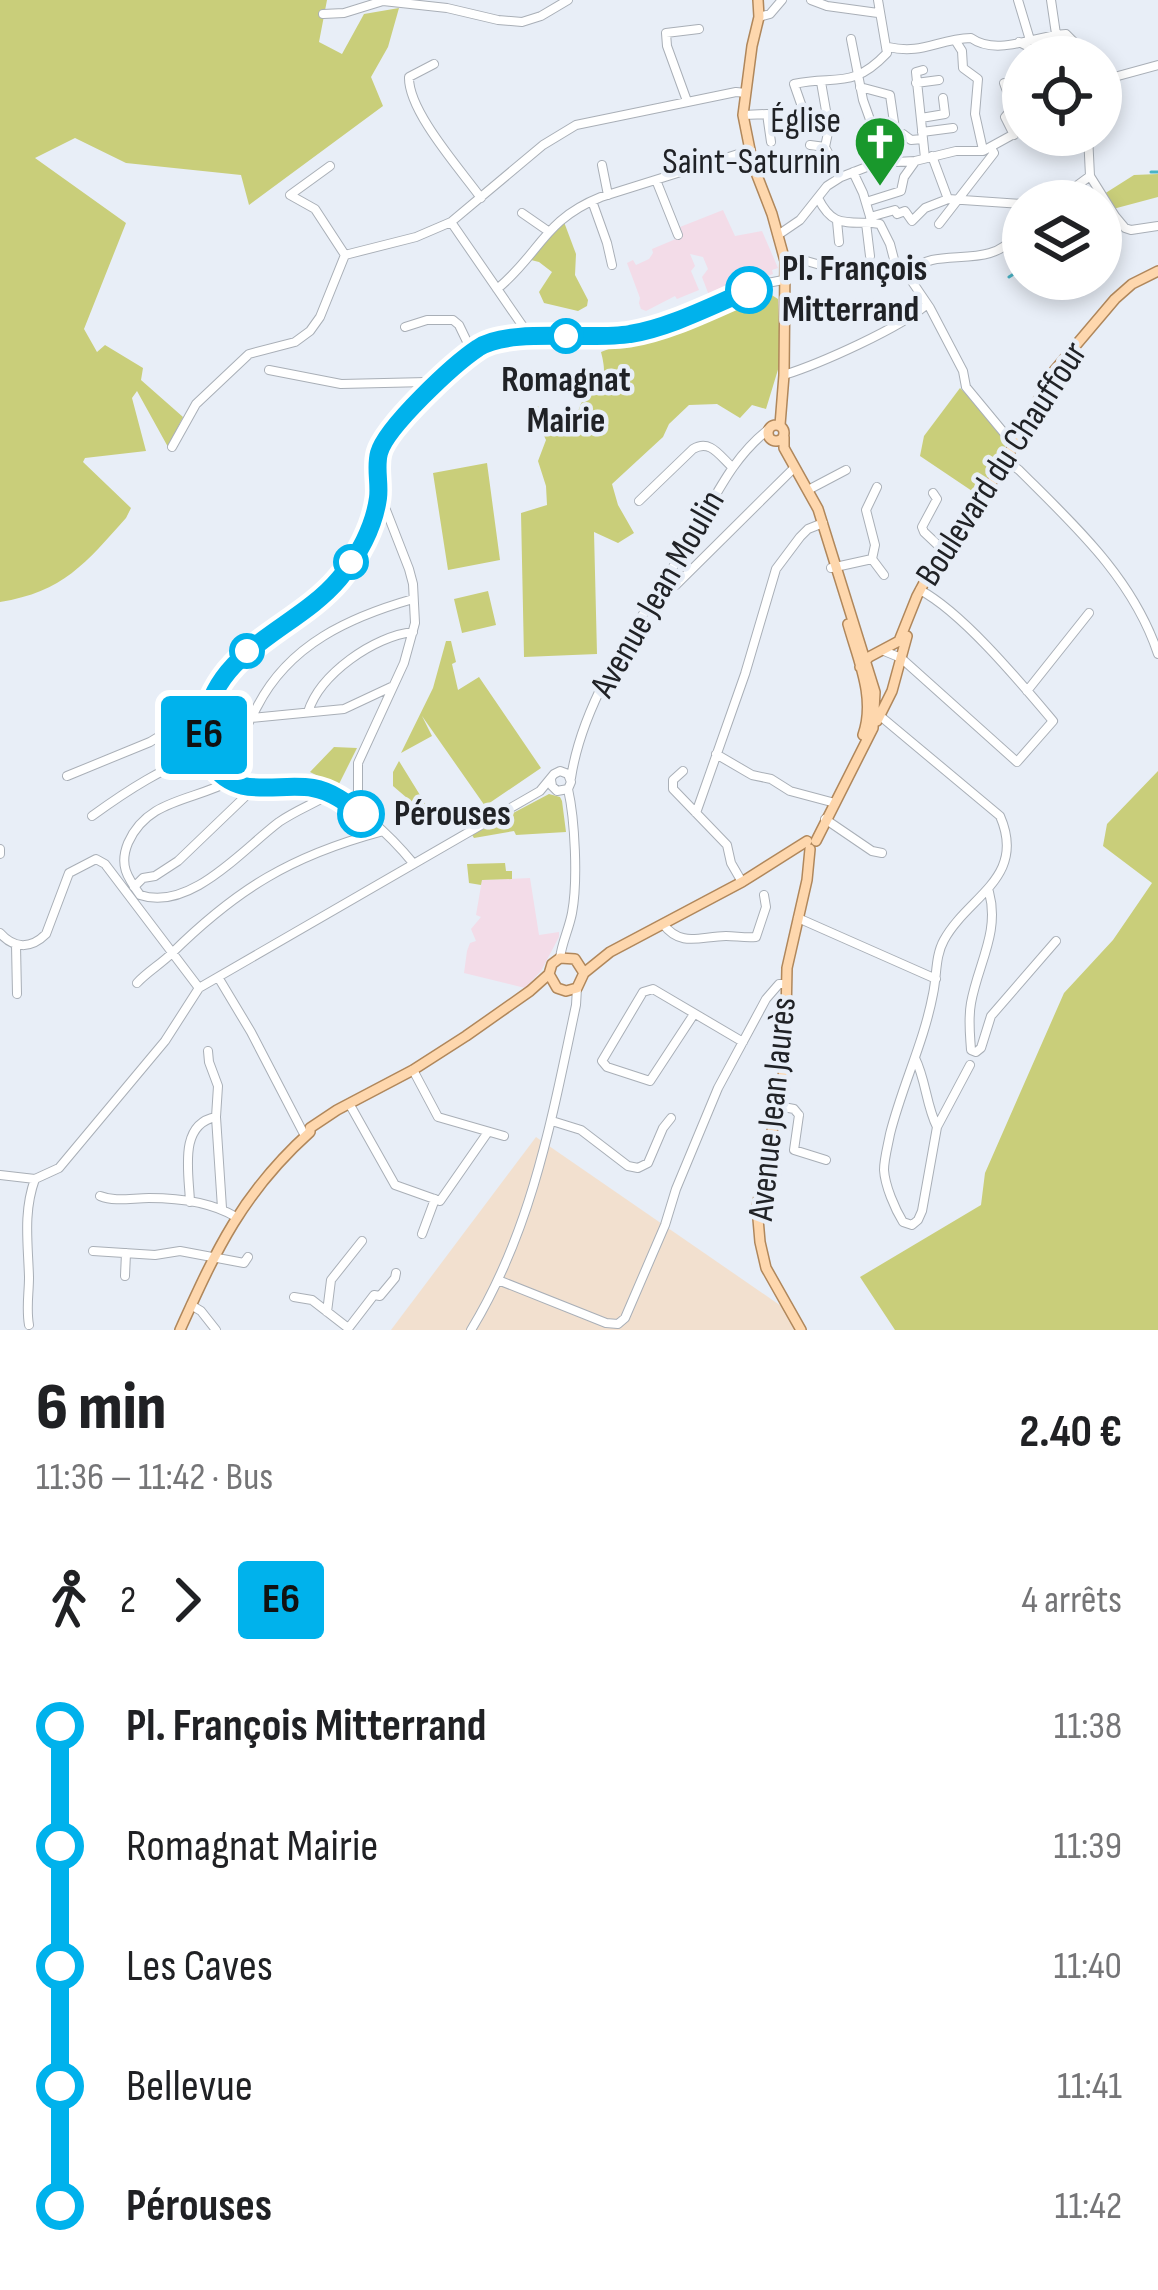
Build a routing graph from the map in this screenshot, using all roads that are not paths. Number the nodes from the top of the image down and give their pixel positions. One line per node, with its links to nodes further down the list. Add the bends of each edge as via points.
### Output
1 (568, 0): 9 (street, via 522,22 383,1)
2 (758, 0): 10 (main road)
3 (782, 0): 10 (street)
4 (812, 0): 8 (street)
5 (878, 0): 8 (street)
6 (1018, 0): 13 (street)
7 (1051, 0): 12 (street)
8 (878, 13): 19 (street)
9 (322, 14)
10 (759, 17): 29 (main road)
11 (699, 29): 31 (street, via 666,33)
12 (1056, 34): 14 (street); 15 (street)
13 (1023, 36)
14 (1047, 36)
15 (1066, 36)
16 (954, 38): 18 (street); 19 (street, via 924,50); 43 (street, via 963,68 978,79 975,114)
17 (850, 39): 24 (street)
18 (1002, 44)
19 (888, 46): 24 (street)
20 (434, 64): 57 (street, via 410,76 409,85)
21 (1158, 65): 23 (street)
22 (923, 70): 27 (street)
23 (1122, 74)
24 (857, 75): 26 (street); 28 (street)
25 (939, 80): 27 (street)
26 (820, 82): 34 (street, via 794,84); 42 (street)
27 (916, 85): 33 (street)
28 (860, 87): 36 (street); 36 (street, via 890,94 895,129)
29 (746, 93): 31 (street); 32 (main road)
30 (944, 98): 33 (street, via 945,114)
31 (688, 101): 57 (street, via 576,124)
32 (743, 115): 40 (street, via 767,114); 44 (main road)
33 (921, 118): 38 (street)
34 (807, 122)
35 (953, 128): 38 (street)
36 (874, 132): 47 (street)
37 (903, 134): 38 (street)
38 (923, 135): 46 (street)
39 (1002, 141): 43 (street)
40 (771, 142)
41 (810, 145): 42 (street)
42 (825, 147): 52 (street)
43 (987, 149): 46 (street); 58 (street, via 994,153)
44 (751, 153): 53 (street); 70 (main road)
45 (1089, 156): 51 (street)
46 (924, 159): 47 (street); 58 (street); 60 (street, via 902,190)
47 (878, 163): 50 (street)
48 (602, 165): 55 (street)
49 (330, 166): 73 (street, via 290,195 316,209)
50 (853, 172): 52 (street); 60 (street)
51 (1090, 176): 54 (street); 67 (street, via 1125,228)
52 (842, 177): 56 (street)
53 (656, 180): 55 (street); 69 (street)
54 (1085, 180)
55 (608, 195): 59 (street)
56 (818, 197): 63 (street); 70 (street)
57 (481, 198): 65 (street)
58 (952, 200): 61 (street); 64 (street, via 912,221 895,210); 66 (street)
59 (592, 201): 68 (street); 76 (street)
60 (866, 202): 64 (street)
61 (1002, 204)
62 (522, 213): 68 (street)
63 (838, 221): 64 (street); 71 (street)
64 (869, 221): 74 (street); 77 (street, via 880,224)
65 (451, 222): 73 (street); 81 (street)
66 (939, 224)
67 (1158, 226)
68 (548, 231): 81 (street)
69 (678, 235)
70 (778, 235): 75 (main road)
71 (839, 242)
72 (1002, 245): 79 (street, via 932,260)
73 (345, 255): 91 (street, via 310,331 240,361 196,404)
74 (870, 256)
75 (785, 261): 77 (street, via 817,260 841,271); 80 (main road)
76 (612, 265)
77 (896, 267): 79 (street)
78 (1158, 272): 90 (main road, Boulevard du Chauffour, via 1115,298 1075,345)
79 (907, 275): 82 (street)
80 (783, 280): 84 (street, via 634,334); 87 (main road)
81 (497, 289): 84 (street)
82 (927, 304): 87 (street); 90 (street, via 966,387)
83 (405, 327): 85 (street, via 453,320)
84 (523, 338): 85 (street)
85 (472, 352): 88 (street)
86 (269, 370): 88 (street)
87 (784, 377): 89 (main road)
88 (434, 387): 99 (street, via 385,440)
89 (776, 434): 93 (street, Avenue Jean Moulin, via 755,440); 94 (main road)
90 (1015, 446): 92 (main road, Boulevard du Chauffour)
91 (172, 447)
92 (1006, 461): 102 (main road, Boulevard du Chauffour); 114 (street, via 1110,565)
93 (732, 467): 100 (street, via 702,444); 106 (street, Avenue Jean Moulin)
94 (793, 468): 97 (main road); 101 (main road); 106 (street, via 676,585)
95 (846, 470): 97 (street)
96 (877, 487): 103 (street, via 866,510)
97 (808, 490): 101 (main road)
98 (933, 493): 102 (street, via 922,526)
99 (378, 500): 108 (street, via 409,568); 121 (street, via 341,577 239,658)
100 (639, 501)
101 (820, 523): 104 (main road); 126 (street, via 776,569)
102 (942, 549): 107 (main road, Boulevard du Chauffour)
103 (872, 559): 104 (street); 105 (street)
104 (834, 567): 112 (main road); 116 (main road)
105 (884, 575)
106 (662, 584): 130 (street, Avenue Jean Moulin)
107 (920, 590): 110 (main road, Boulevard du Chauffour); 119 (street)
108 (413, 599): 111 (street); 124 (street, via 321,635 283,670)
109 (1089, 613): 119 (street)
110 (909, 618): 113 (main road); 115 (main road)
111 (413, 632): 117 (street); 122 (street, via 349,662)
112 (860, 643): 113 (main road); 116 (main road)
113 (884, 651): 115 (street); 116 (main road)
114 (1158, 654)
115 (901, 658): 118 (main road); 119 (street, via 1017,762 1054,721)
116 (863, 663): 120 (main road)
117 (392, 686): 122 (street, via 344,709); 134 (street, via 358,764)
118 (892, 691): 120 (main road); 123 (main road)
119 (1028, 691)
120 (871, 692): 123 (main road, Avenue Jean Jaurès)
121 (208, 710): 125 (street); 128 (street)
122 (308, 712): 124 (street)
123 (875, 714): 133 (main road, Avenue Jean Jaurès); 133 (main road, Avenue Jean Jaurès); 147 (street, via 1000,816 1004,866)
124 (251, 718): 131 (street, via 241,746)
125 (206, 752): 129 (street); 136 (street, via 134,785)
126 (716, 754): 133 (street, via 790,791); 135 (street)
127 (683, 771): 135 (street, via 673,789)
128 (67, 776)
129 (230, 781): 131 (street); 148 (street, via 141,822 124,856)
130 (562, 783): 143 (street); 156 (street, Avenue Jean Moulin, via 571,808)
131 (250, 788): 132 (street); 148 (street, via 178,861 143,878)
132 (330, 794): 134 (street); 148 (street, via 184,892 167,899)
133 (833, 802): 137 (main road, Avenue Jean Jaurès)
134 (358, 811): 138 (street)
135 (697, 813): 146 (street, via 727,845)
136 (92, 816)
137 (825, 820): 139 (main road, Avenue Jean Jaurès); 141 (street)
138 (381, 832): 143 (street); 155 (street, via 268,875)
139 (811, 844): 140 (main road); 142 (main road); 144 (main road, Avenue Jean Jaurès); 145 (main road, Avenue Jean Jaurès)
140 (792, 853): 142 (main road); 144 (main road)
141 (882, 853)
142 (780, 859): 146 (main road)
143 (413, 863): 157 (street)
144 (809, 865): 145 (main road, Avenue Jean Jaurès)
145 (807, 880): 150 (main road, Avenue Jean Jaurès)
146 (742, 882): 151 (main road)
147 (988, 890): 153 (street, via 992,929 971,999 971,1050 981,1048 991,1016); 158 (street, via 944,940)
148 (136, 894): 154 (street, via 96,859 69,873 46,934); 155 (street)
149 (764, 895): 151 (street, via 756,937 689,940)
150 (798, 918): 158 (street); 161 (main road, Avenue Jean Jaurès)
151 (662, 924): 156 (main road, via 604,956)
152 (0, 933): 154 (street)
153 (1056, 941)
154 (16, 945): 164 (street)
155 (173, 952): 159 (street); 162 (street)
156 (573, 963): 160 (main road, via 552,964); 163 (main road)
157 (218, 977): 162 (street); 179 (street)
158 (936, 979): 169 (street)
159 (137, 983)
160 (554, 983): 163 (main road); 166 (street); 171 (main road)
161 (786, 984): 167 (street, via 766,999); 173 (main road, Avenue Jean Jaurès)
162 (200, 988): 183 (street, via 79,1146)
163 (577, 988): 166 (street)
164 (17, 994)
165 (694, 1013): 165 (street, via 648,989 602,1061 650,1081); 167 (street)
166 (574, 1017): 176 (street)
167 (743, 1042): 197 (street, via 625,1318 606,1324)
168 (208, 1051): 174 (street)
169 (915, 1058): 177 (street); 177 (street, via 884,1171 907,1224 922,1210)
170 (970, 1065): 177 (street)
171 (413, 1070): 172 (main road); 178 (street, via 438,1117)
172 (346, 1107): 179 (main road); 185 (street, via 394,1185)
173 (777, 1109): 181 (street, via 799,1114 794,1150); 208 (main road, Avenue Jean Jaurès, via 758,1226 766,1268)
174 (216, 1117): 186 (street, via 191,1135); 187 (street)
175 (671, 1118): 176 (street, via 638,1168 581,1130)
176 (552, 1121): 197 (street)
177 (937, 1126)
178 (488, 1132): 180 (street); 185 (street)
179 (307, 1134): 188 (main road)
180 (503, 1136)
181 (826, 1160)
182 (0, 1175): 183 (street)
183 (35, 1179): 203 (street, via 26,1227)
184 (100, 1196): 186 (street)
185 (435, 1199): 189 (street)
186 (190, 1202): 187 (street)
187 (222, 1208): 188 (street)
188 (236, 1217): 193 (main road)
189 (422, 1234)
190 (362, 1241): 198 (street)
191 (93, 1251): 192 (street)
192 (126, 1253): 193 (street); 196 (street)
193 (215, 1256): 194 (street); 201 (main road)
194 (248, 1258)
195 (396, 1273): 204 (street)
196 (125, 1276)
197 (498, 1280): 207 (street)
198 (328, 1296): 200 (street); 202 (street)
199 (294, 1298): 200 (street)
200 (312, 1300): 202 (street)
201 (191, 1305): 205 (main road); 206 (street)
202 (327, 1312): 204 (street)
203 (29, 1325)
204 (347, 1329)
205 (180, 1330)
206 (216, 1330)
207 (471, 1330)
208 (801, 1330)

